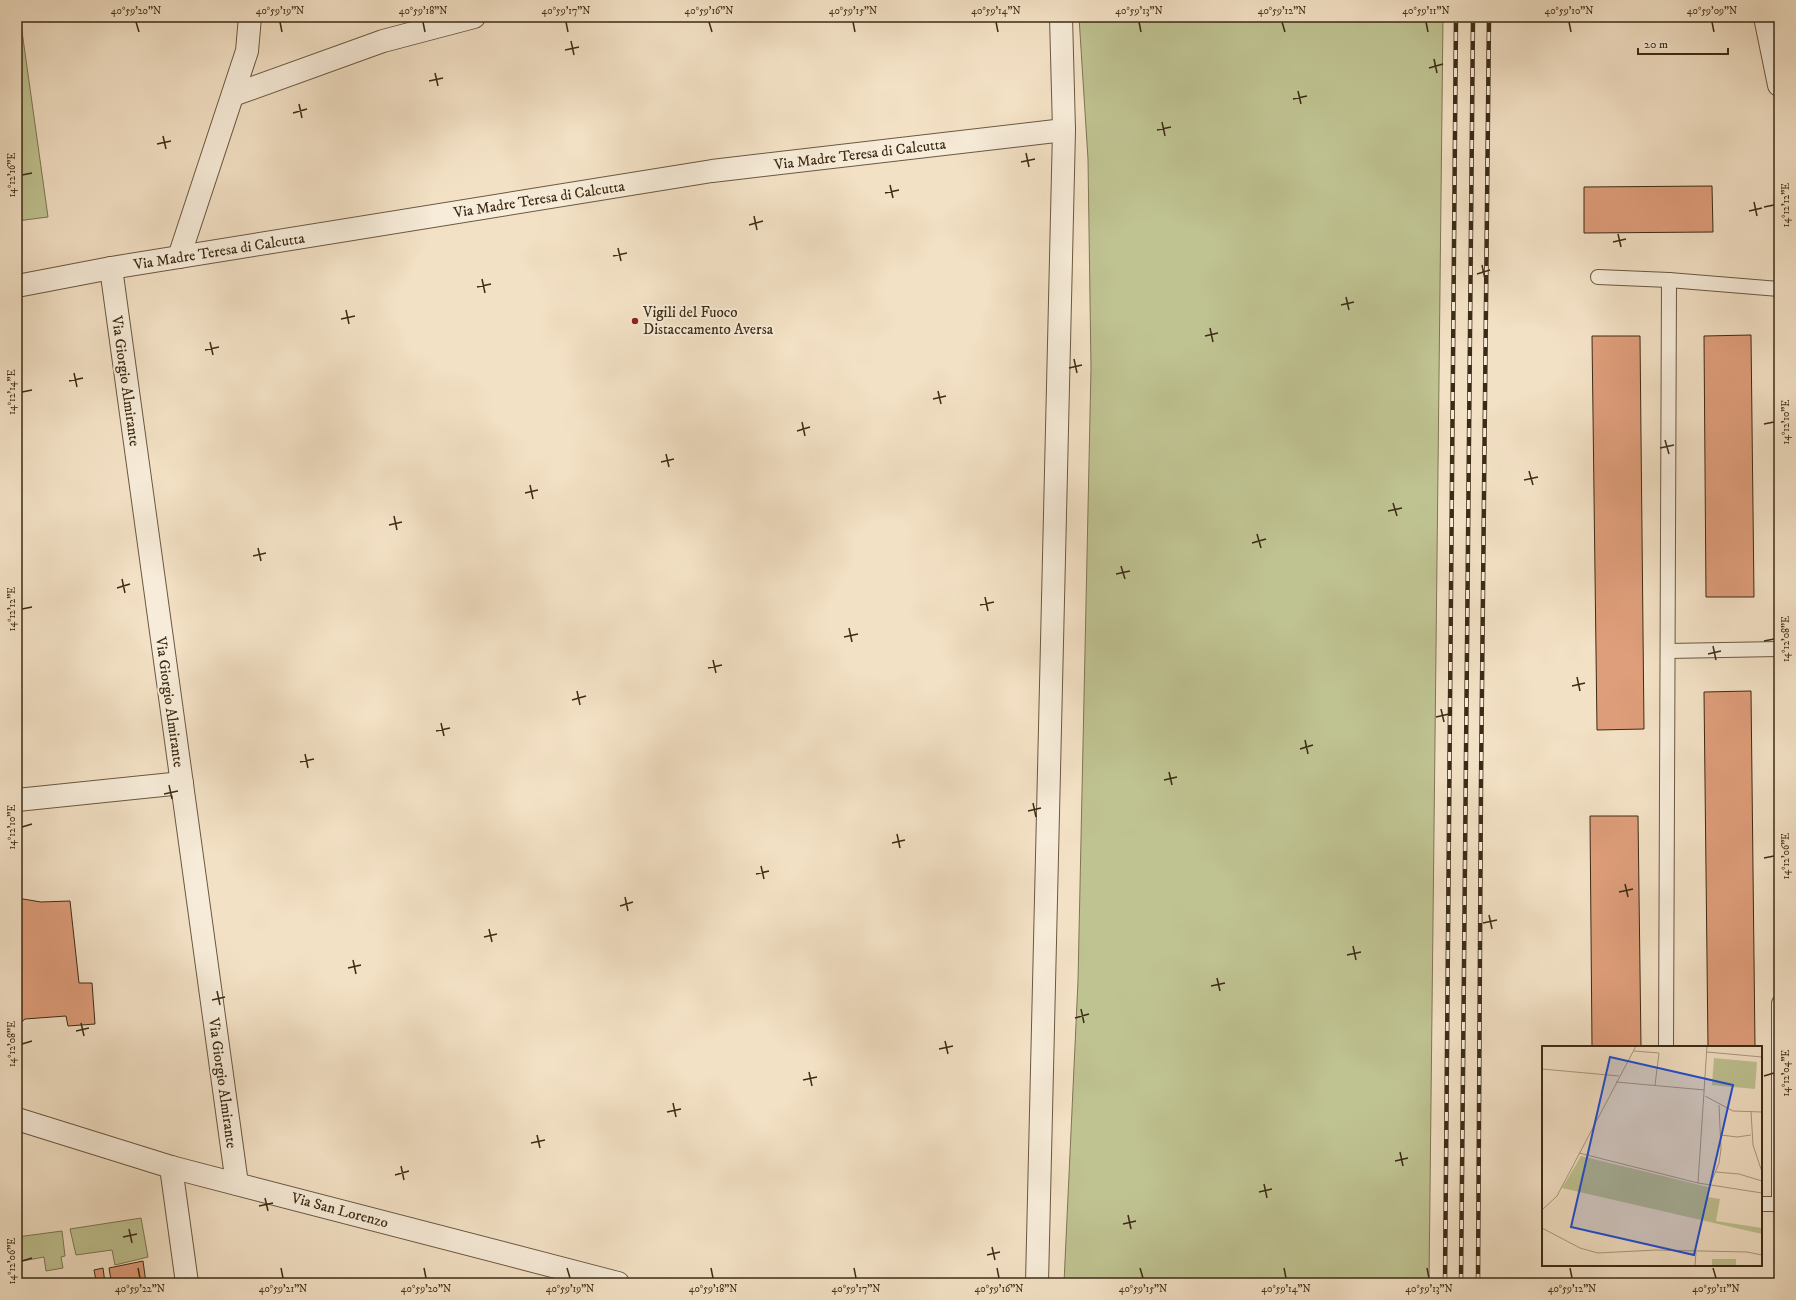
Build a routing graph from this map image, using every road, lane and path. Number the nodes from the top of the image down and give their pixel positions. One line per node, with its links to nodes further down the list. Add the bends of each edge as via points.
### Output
1 (250, 17): 6 (street, via 247,51)
2 (474, 17): 6 (street, via 382,41)
3 (1061, 17): 7 (street)
4 (1765, 17): 5 (street)
5 (1779, 85)
6 (233, 95): 8 (street)
7 (1064, 130): 8 (street, Via Madre Teresa di Calcutta, via 712,171); 27 (street)
8 (179, 257): 9 (street, Via Madre Teresa di Calcutta)
9 (111, 268): 12 (street, Via Madre Teresa di Calcutta); 16 (street, Via Giorgio Almirante)
10 (1598, 277): 11 (lane)
11 (1669, 280): 13 (lane); 15 (lane)
12 (17, 286)
13 (1779, 288)
14 (1779, 649): 15 (lane)
15 (1668, 651): 19 (lane)
16 (182, 783): 17 (street); 22 (street, Via Giorgio Almirante)
17 (17, 800)
18 (1779, 1003): 24 (lane)
19 (1666, 1046)
20 (17, 1119): 21 (street, Via San Lorenzo)
21 (170, 1166): 22 (street, Via San Lorenzo); 25 (street)
22 (237, 1184): 26 (street, Via San Lorenzo)
23 (1762, 1204): 24 (lane)
24 (1779, 1204)
25 (187, 1283)
26 (618, 1283)
27 (1037, 1283)

